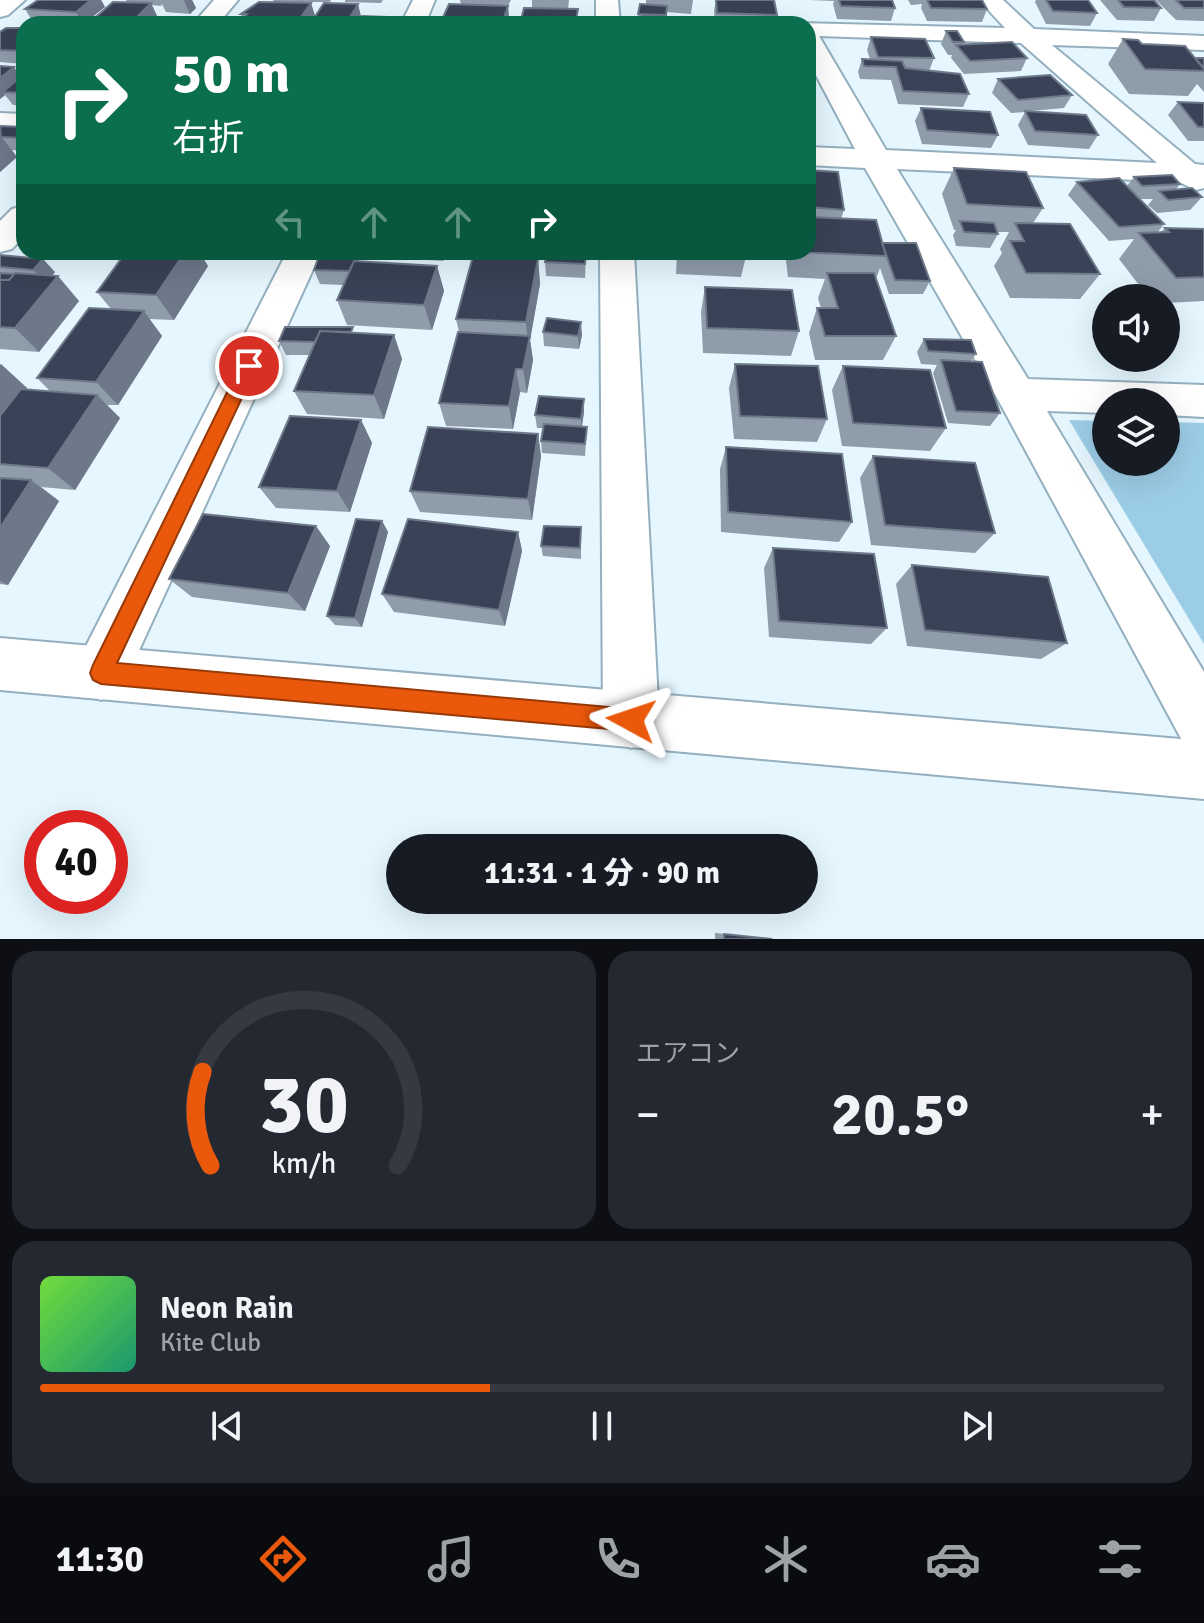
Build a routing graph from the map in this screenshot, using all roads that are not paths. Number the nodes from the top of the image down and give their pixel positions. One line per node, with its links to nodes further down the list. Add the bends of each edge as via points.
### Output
1 (14, 0): 4 (street)
2 (227, 0): 5 (street)
3 (990, 0): 7 (street)
4 (0, 10)
5 (212, 16)
6 (816, 26): 7 (street)
7 (1027, 36): 8 (street); 12 (street)
8 (1204, 43)
9 (816, 49): 11 (street)
10 (816, 156): 11 (street)
11 (875, 158): 12 (street); 17 (street)
12 (1199, 179)
13 (16, 224): 14 (street)
14 (0, 241)
15 (300, 260): 20 (street)
16 (617, 260): 21 (street)
17 (1016, 394): 18 (street); 22 (street)
18 (1204, 401)
19 (0, 664): 20 (street)
20 (101, 673): 21 (street)
21 (631, 720): 23 (street)
22 (1204, 724)
23 (1204, 770)

